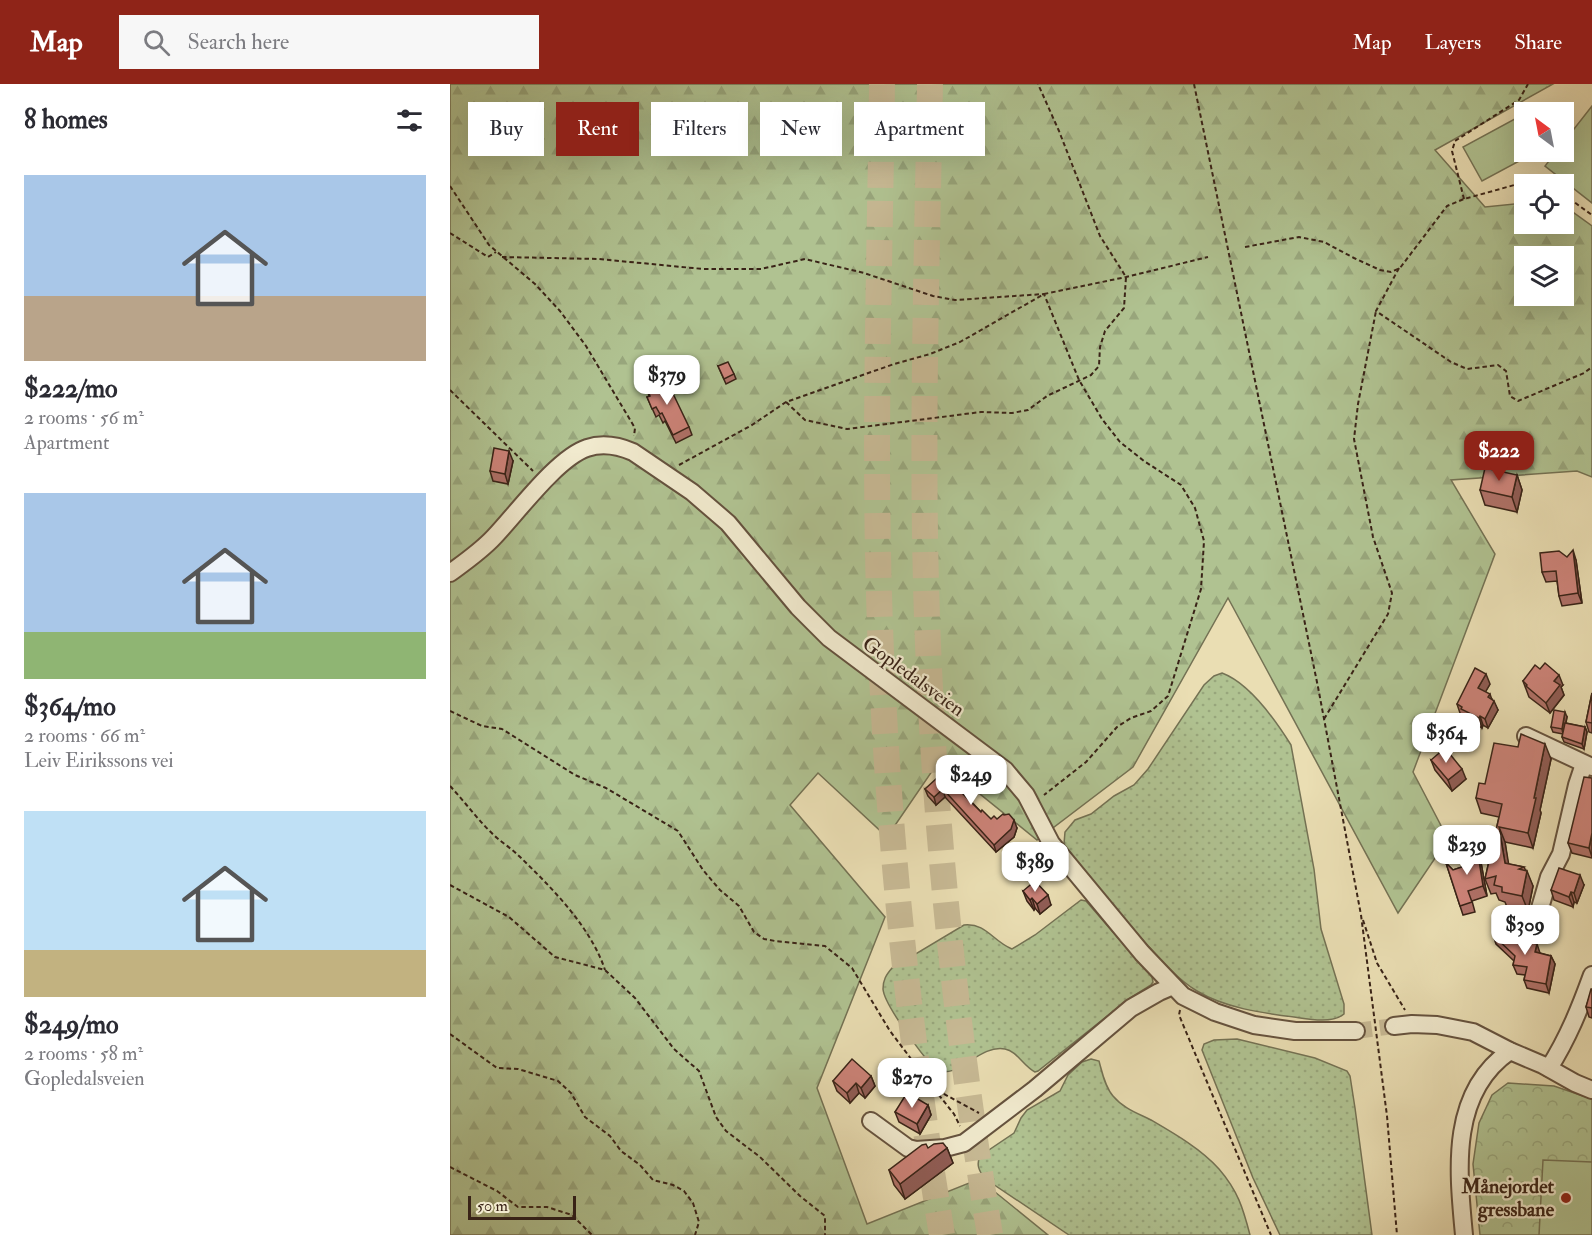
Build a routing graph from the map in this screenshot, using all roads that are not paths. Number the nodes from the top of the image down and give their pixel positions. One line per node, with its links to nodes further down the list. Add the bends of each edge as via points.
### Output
1 (450, 573): 6 (street, Gopledalsveien, via 492,539 544,482 580,450 612,446 633,452 692,492 728,523 829,638 1005,770 1032,805 1051,843)
2 (1526, 736): 3 (street)
3 (1588, 766): 4 (street, via 1576,785 1561,854 1549,877)
4 (1538, 915)
5 (1592, 975): 10 (street, via 1568,1037)
6 (1178, 991): 8 (street, Gopledalsveien, via 1215,1012 1254,1024 1295,1030); 14 (street, via 1159,992 1131,1008 993,1123 963,1143)
7 (1395, 1026): 9 (street, via 1437,1024 1473,1032)
8 (1356, 1031)
9 (1510, 1051): 10 (street); 15 (street, via 1494,1064 1467,1110 1460,1139)
10 (1549, 1068): 11 (street)
11 (1592, 1090)
12 (871, 1120): 14 (street, via 908,1148)
13 (906, 1134): 14 (street)
14 (923, 1150)
15 (1464, 1235)

